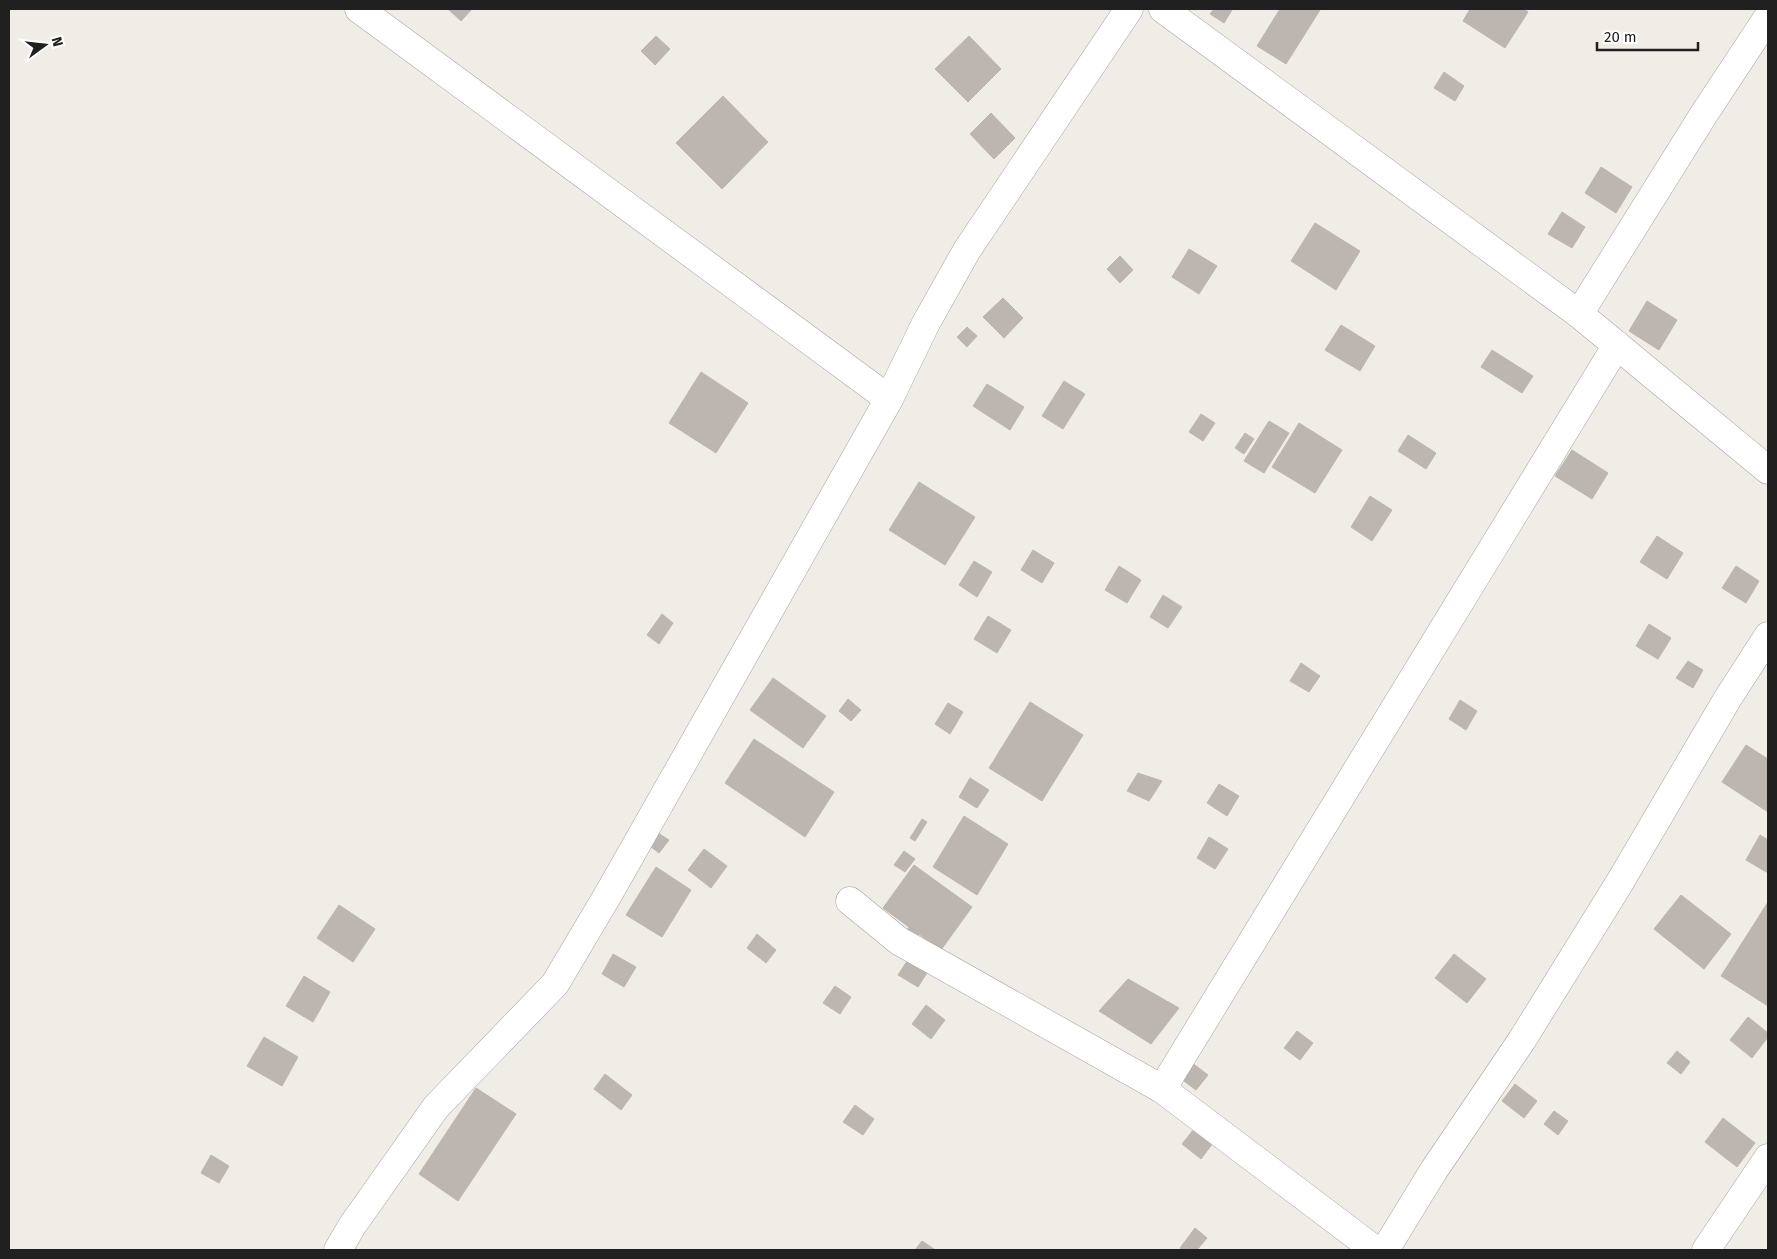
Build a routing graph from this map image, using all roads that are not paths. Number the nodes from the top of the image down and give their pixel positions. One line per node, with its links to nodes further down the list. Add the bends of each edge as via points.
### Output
1 (359, 9): 7 (street)
2 (1129, 9): 7 (street, via 967,250)
3 (1163, 9): 5 (street)
4 (1768, 17): 5 (street)
5 (1579, 314): 6 (street)
6 (1617, 345): 8 (street); 11 (street)
7 (889, 399): 13 (street, via 554,984 436,1107)
8 (1768, 470)
9 (1768, 636): 15 (street, via 1522,1040 1434,1170)
10 (850, 901): 11 (street, via 899,941)
11 (1162, 1089): 14 (street)
12 (1768, 1158): 16 (street)
13 (338, 1250)
14 (1375, 1250)
15 (1385, 1250)
16 (1706, 1250)

